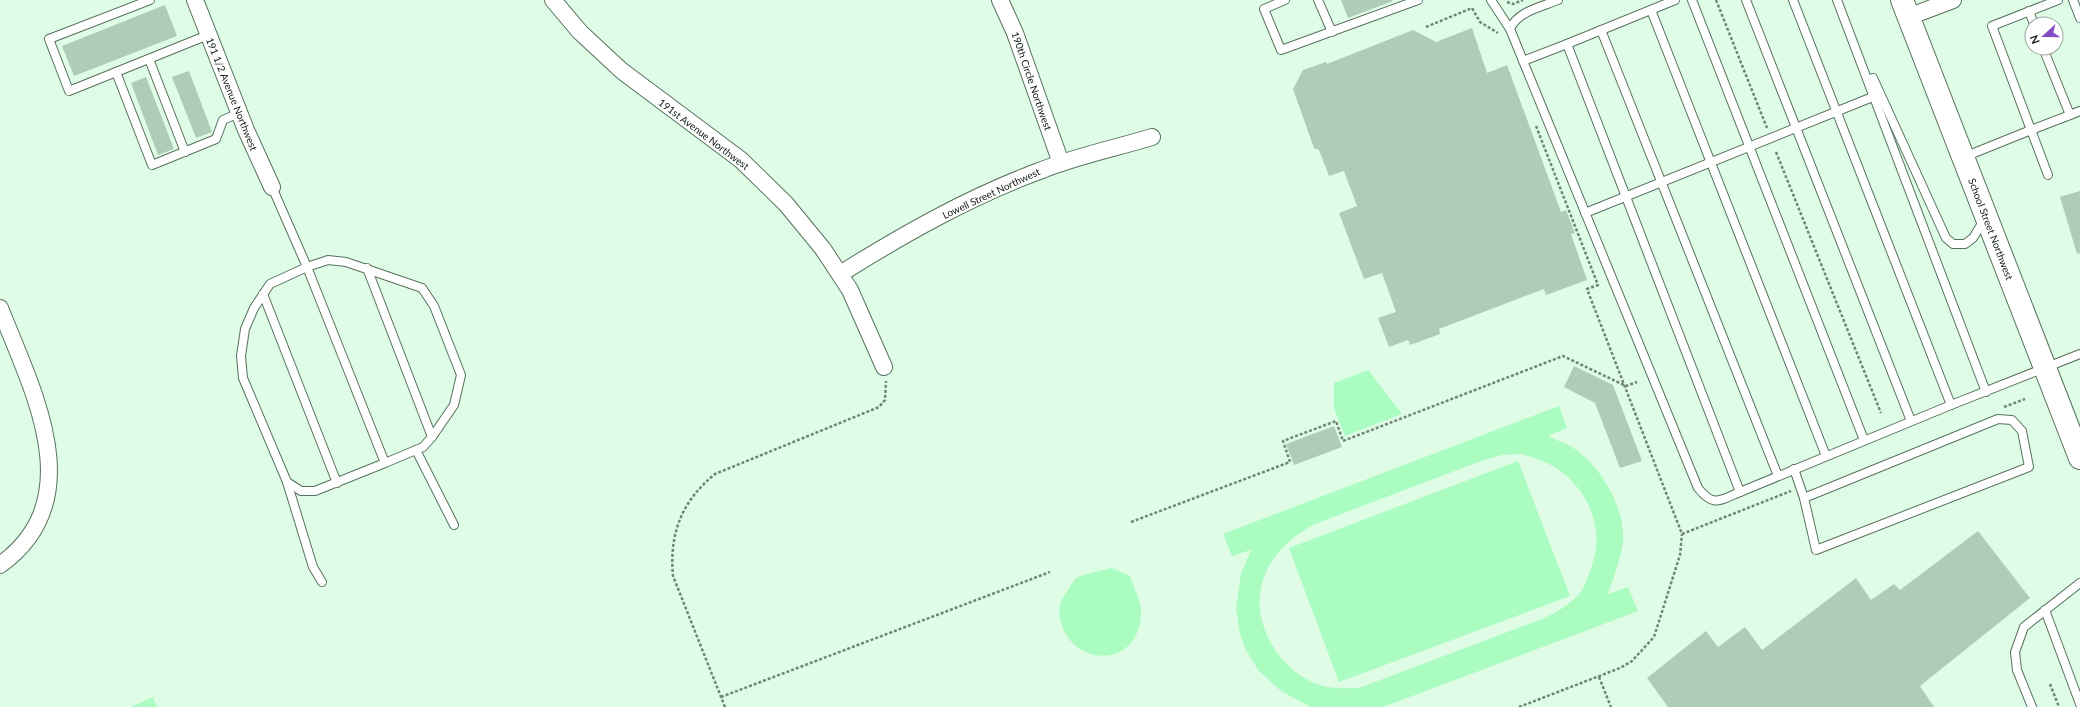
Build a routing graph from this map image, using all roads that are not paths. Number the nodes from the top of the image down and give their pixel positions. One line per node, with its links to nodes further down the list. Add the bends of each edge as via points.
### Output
1 (150, 0): 32 (lane, via 49,39 69,91)
2 (195, 0): 26 (street, 191 1/2 Avenue Northwest)
3 (553, 0): 54 (street, 191st Avenue Northwest, via 580,32 622,71 717,142 764,181 806,227)
4 (1000, 0): 45 (street, 190th Circle Northwest, via 1015,33)
5 (1285, 0): 25 (lane, via 1264,8 1281,50)
6 (1318, 0): 25 (lane)
7 (1418, 0): 25 (lane)
8 (1491, 0): 23 (lane)
9 (1558, 0): 23 (lane, via 1521,15)
10 (1675, 0): 19 (lane)
11 (1692, 0): 41 (lane)
12 (1746, 0): 38 (lane)
13 (1793, 0): 35 (lane)
14 (1837, 0): 28 (lane)
15 (1953, 0): 18 (street)
16 (2058, 0): 20 (lane)
17 (2073, 0): 22 (lane)
18 (1905, 9): 43 (street, School Street Northwest)
19 (1651, 10): 24 (lane); 44 (lane)
20 (2029, 11): 21 (lane); 39 (lane, via 1992,26)
21 (2031, 16)
22 (2080, 18)
23 (1510, 29): 31 (lane)
24 (1600, 30): 27 (lane); 47 (lane)
25 (1332, 32)
26 (208, 35): 30 (lane); 36 (street, 191 1/2 Avenue Northwest)
27 (1567, 44): 31 (lane); 49 (lane)
28 (1856, 47): 33 (lane); 51 (lane, via 1881,93 1946,238 1953,244 1966,244 1973,238)
29 (2046, 56): 37 (lane)
30 (149, 59): 32 (lane); 42 (lane)
31 (1523, 62): 50 (lane)
32 (116, 72): 42 (lane, via 152,165)
33 (1875, 96): 35 (lane); 60 (lane)
34 (2080, 111): 37 (lane)
35 (1837, 112): 38 (lane); 61 (lane)
36 (239, 113): 42 (lane, via 223,120 216,139); 48 (street, 191 1/2 Avenue Northwest)
37 (2070, 115): 39 (lane)
38 (1796, 128): 41 (lane); 62 (lane)
39 (2031, 130): 43 (lane); 46 (lane)
40 (1152, 137): 45 (street, Lowell Street Northwest)
41 (1750, 146): 44 (lane); 64 (lane)
42 (185, 152)
43 (1963, 157): 51 (street, School Street Northwest)
44 (1710, 162): 47 (lane); 66 (lane)
45 (1061, 163): 54 (street, Lowell Street Northwest, via 1020,178 968,202 879,249)
46 (2048, 175)
47 (1661, 182): 49 (lane); 70 (lane)
48 (272, 187): 52 (lane)
49 (1626, 196): 50 (lane); 73 (lane)
50 (1585, 213): 73 (lane, via 1698,488 1706,498 1717,501)
51 (1986, 216): 59 (street, School Street Northwest)
52 (307, 267): 53 (lane, via 328,260); 55 (lane, via 270,284); 68 (lane)
53 (367, 268): 63 (lane); 63 (lane, via 422,288 434,306 461,375 454,405)
54 (840, 274): 58 (street, 191st Avenue Northwest, via 862,312)
55 (263, 294): 71 (lane, via 245,329 240,356 243,378); 72 (lane)
56 (0, 308): 76 (street, via 44,425 50,463 47,493 33,530 20,547)
57 (2080, 354): 59 (lane)
58 (884, 367)
59 (2046, 367): 60 (lane); 67 (street, School Street Northwest)
60 (1986, 392): 61 (lane)
61 (1951, 405): 62 (lane)
62 (1911, 421): 64 (lane)
63 (432, 437): 65 (lane, via 423,447)
64 (1864, 440): 66 (lane)
65 (416, 450): 68 (lane); 75 (lane)
66 (1826, 456): 69 (lane)
67 (2080, 458)
68 (385, 463): 72 (lane)
69 (1794, 470): 70 (lane); 74 (lane)
70 (1778, 476): 73 (lane)
71 (286, 482): 72 (lane, via 301,490 316,491); 77 (lane, via 313,567)
72 (336, 483)
73 (1740, 492)
74 (1804, 498): 74 (lane, via 1816,550 2029,467 2022,431 2012,420 1998,419)
75 (454, 524)
76 (0, 565)
77 (322, 582)
78 (2080, 583): 79 (lane)
79 (2045, 610): 80 (lane); 81 (lane, via 2024,627 2015,652 2017,670)
80 (2080, 704)
81 (2032, 707)

